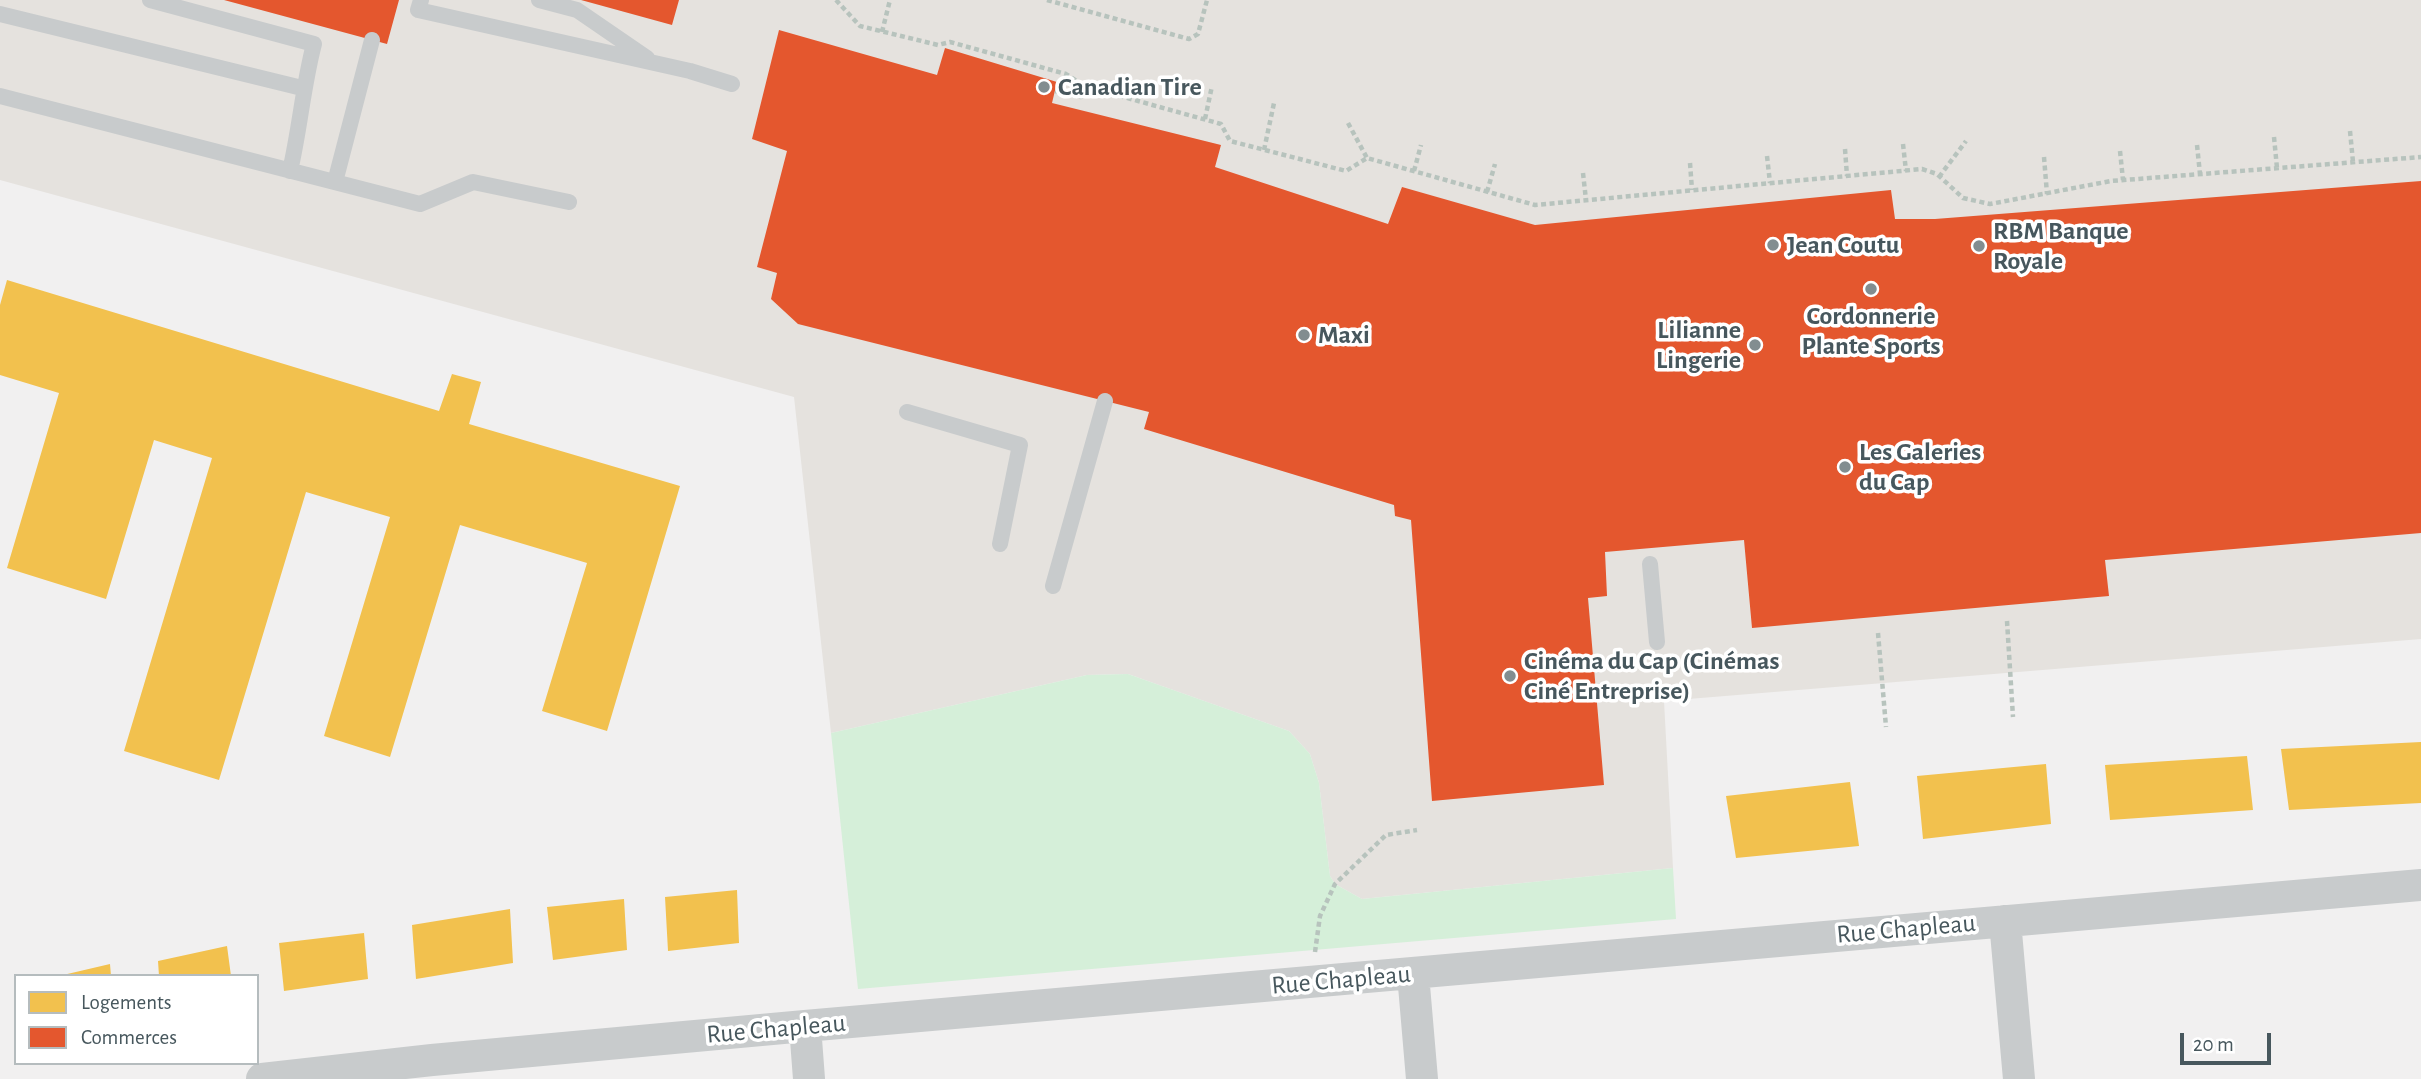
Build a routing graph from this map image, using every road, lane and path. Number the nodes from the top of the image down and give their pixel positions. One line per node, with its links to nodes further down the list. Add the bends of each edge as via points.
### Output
1 (150, 0): 15 (lane, via 314,44)
2 (421, 0): 11 (lane, via 418,10)
3 (539, 0): 11 (lane, via 577,10)
4 (836, 0): 9 (path, via 860,26)
5 (890, 0): 9 (path)
6 (1047, 0): 7 (path, via 1189,39 1198,34)
7 (1207, 0)
8 (0, 14): 15 (lane)
9 (882, 32): 13 (path, via 938,45 950,42 1066,74)
10 (372, 40): 46 (lane)
11 (653, 62): 12 (lane)
12 (732, 84)
13 (1084, 86): 16 (path, via 1081,97); 19 (path)
14 (1212, 86): 19 (path)
15 (302, 88): 38 (lane, via 302,119)
16 (1055, 91)
17 (0, 96): 38 (lane)
18 (1274, 103): 28 (path)
19 (1205, 119): 28 (path, via 1221,124 1230,141)
20 (1348, 123): 33 (path)
21 (2350, 131): 34 (path)
22 (2274, 137): 37 (path)
23 (1966, 141): 44 (path)
24 (1903, 144): 39 (path)
25 (1421, 145): 40 (path)
26 (2197, 145): 42 (path)
27 (1845, 149): 43 (path)
28 (1264, 150): 33 (path, via 1346,171)
29 (2120, 151): 45 (path)
30 (1767, 156): 47 (path)
31 (2044, 157): 50 (path)
32 (2421, 157): 34 (path)
33 (1367, 158): 40 (path)
34 (2353, 162): 37 (path)
35 (1690, 163): 48 (path)
36 (1495, 164): 49 (path)
37 (2277, 168): 42 (path)
38 (290, 170): 46 (lane)
39 (1906, 170): 43 (path); 44 (path, via 1929,170)
40 (1414, 171): 49 (path)
41 (1583, 173): 51 (path)
42 (2200, 174): 45 (path)
43 (1847, 176): 47 (path)
44 (1939, 177): 50 (path, via 1963,198 1979,203)
45 (2123, 180): 50 (path)
46 (335, 182): 52 (lane, via 420,204 473,182)
47 (1770, 183): 48 (path)
48 (1692, 190): 51 (path)
49 (1487, 192): 51 (path, via 1535,205)
50 (2047, 194)
51 (1586, 201)
52 (569, 202)
53 (1105, 401): 57 (lane)
54 (907, 412): 55 (lane, via 1020,445)
55 (1000, 544)
56 (1650, 564): 60 (lane)
57 (1054, 586)
58 (2007, 621): 61 (path)
59 (1878, 633): 62 (path)
60 (1657, 642)
61 (2013, 717)
62 (1886, 727)
63 (1417, 830): 66 (path, via 1386,835 1335,884 1320,916)
64 (2421, 885): 65 (street, Rue Chapleau)
65 (2005, 921): 67 (street, Rue Chapleau); 72 (street)
66 (1315, 954)
67 (1413, 974): 68 (street, Rue Chapleau); 71 (street)
68 (805, 1027): 69 (street, Rue Chapleau); 70 (street)
69 (262, 1079)
70 (809, 1079)
71 (1423, 1079)
72 (2019, 1079)

